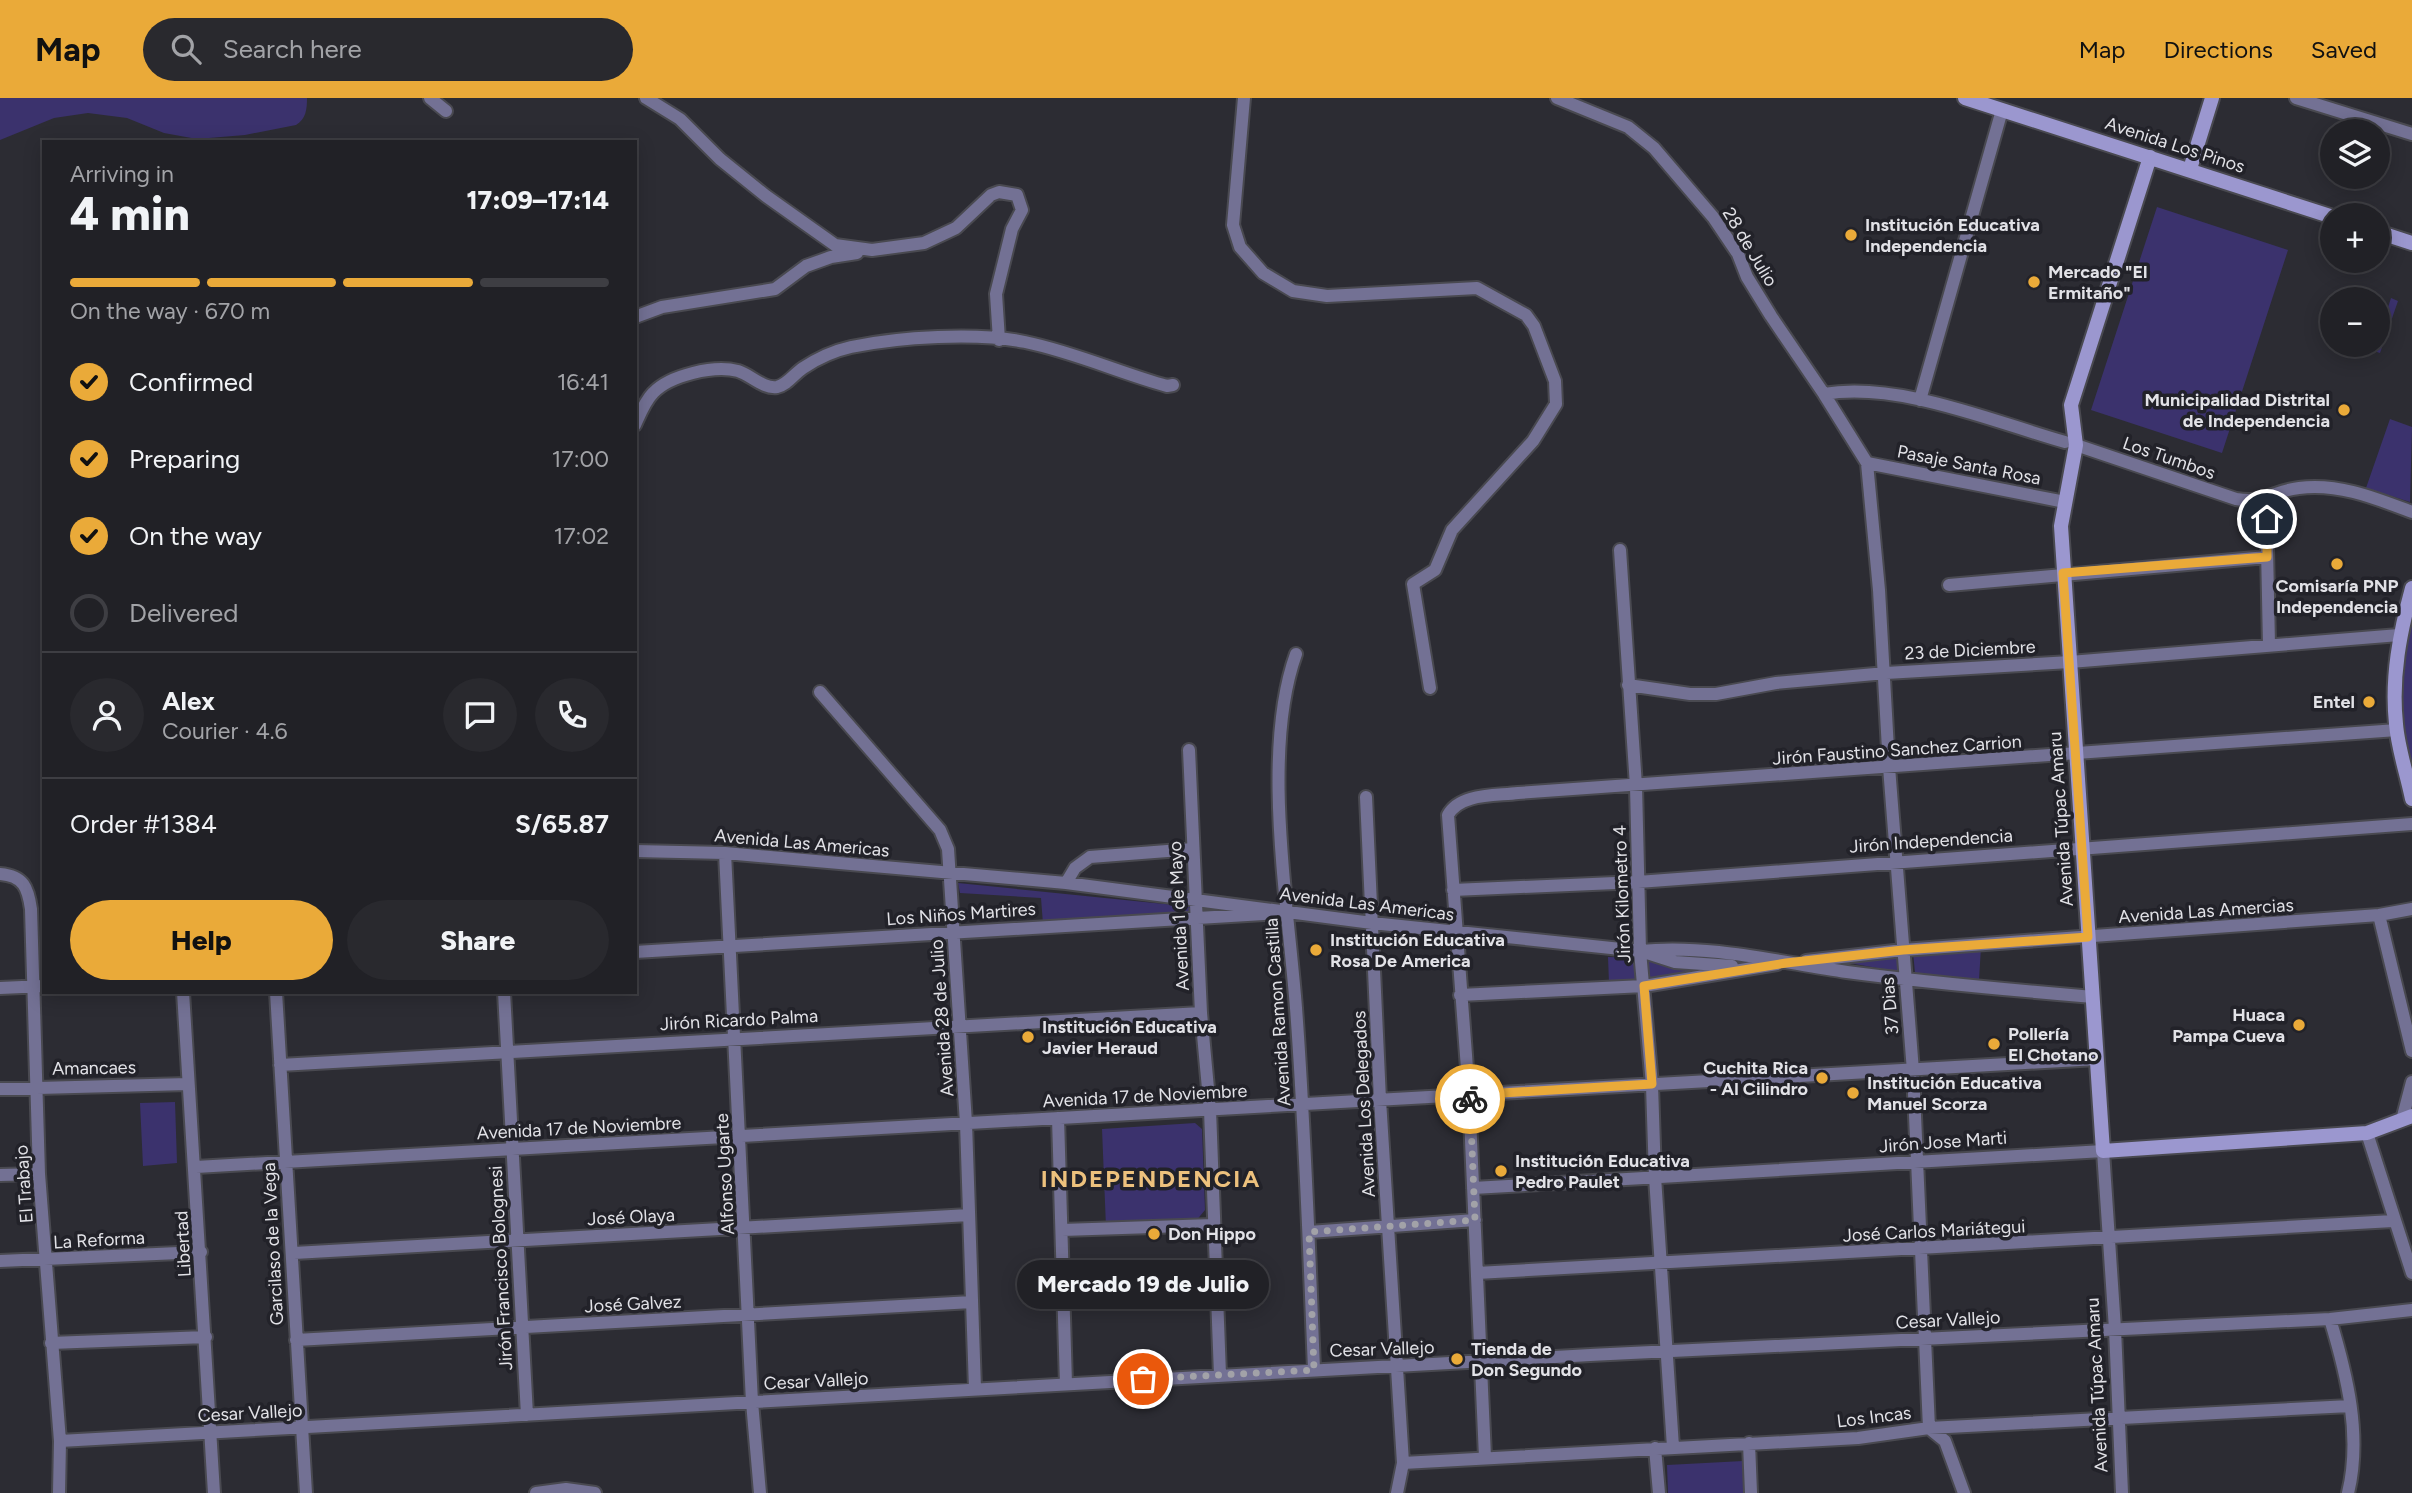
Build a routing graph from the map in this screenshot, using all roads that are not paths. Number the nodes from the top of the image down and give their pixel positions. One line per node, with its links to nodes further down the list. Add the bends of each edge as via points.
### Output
1 (430, 98): 9 (street)
2 (646, 98): 16 (street, via 680,119 720,159 835,245)
3 (1244, 98): 39 (street, via 1233,225 1240,247 1263,273 1293,291 1327,296 1477,288 1526,314 1555,381 1556,404 1533,441 1452,530 1435,570 1413,584)
4 (1557, 98): 20 (street, 28 de Julio, via 1628,127 1654,148 1713,217)
5 (1965, 98): 8 (street, Avenida Los Pinos)
6 (2212, 98): 12 (street)
7 (2296, 98): 10 (street)
8 (2003, 104): 11 (street, Avenida Los Pinos); 21 (street)
9 (446, 111)
10 (2412, 134)
11 (2150, 157): 12 (street, Avenida Los Pinos); 23 (street, Avenida Túpac Amaru, via 2071,405)
12 (2190, 169): 13 (street, Avenida Los Pinos)
13 (2320, 213)
14 (2390, 236): 15 (street)
15 (2412, 243)
16 (896, 248): 17 (street, via 831,257 806,266 775,289 662,307); 18 (street, via 924,243 956,228 991,195 1017,195 1022,210 1012,229 996,294)
17 (637, 316)
18 (999, 340): 19 (street, via 1025,342 1125,375); 22 (street, via 940,337 875,342 832,352 774,387 738,371 689,375 660,386)
19 (1174, 385)
20 (1824, 394): 21 (street, Los Tumbos, via 1846,390); 24 (street, 28 de Julio)
21 (1920, 400): 23 (street, Los Tumbos)
22 (637, 421)
23 (2071, 444): 25 (street, Los Tumbos, via 2236,499); 26 (street, Avenida Túpac Amaru)
24 (1867, 463): 26 (street, Pasaje Santa Rosa); 37 (street, 37 Dias)
25 (2266, 500): 27 (street, Los Tumbos, via 2277,491 2334,488); 29 (street)
26 (2065, 502): 30 (street, Avenida Túpac Amaru)
27 (2412, 512)
28 (1620, 550): 38 (street, Jirón Kilometro 4)
29 (2267, 557): 30 (street); 34 (street)
30 (2063, 573): 31 (street); 36 (street, Avenida Túpac Amaru)
31 (1949, 585)
32 (2412, 588): 33 (street)
33 (2399, 635): 34 (street, 23 de Diciembre); 41 (street)
34 (2269, 645): 36 (street, 23 de Diciembre)
35 (1296, 654): 61 (street, Avenida Ramon Castilla, via 1282,700 1279,762)
36 (2070, 662): 37 (street, 23 de Diciembre); 43 (street, Avenida Túpac Amaru)
37 (1886, 673): 38 (street, 23 de Diciembre, via 1776,683 1716,694); 44 (street, 37 Dias)
38 (1628, 685): 45 (street, Jirón Kilometro 4)
39 (1430, 688)
40 (820, 692): 54 (street, Avenida 28 de Julio, via 940,830)
41 (2397, 730): 43 (street, Jirón Faustino Sanchez Carrion); 47 (street)
42 (1189, 750): 50 (street, Avenida 1 de Mayo)
43 (2077, 754): 44 (street, Jirón Faustino Sanchez Carrion); 49 (street, Avenida Túpac Amaru)
44 (1889, 767): 45 (street, Jirón Faustino Sanchez Carrion); 53 (street, 37 Dias)
45 (1636, 786): 56 (street, Jirón Kilometro 4); 58 (street, Jirón Faustino Sanchez Carrion, via 1461,801 1448,815)
46 (1366, 797): 64 (street, Avenida Los Delegados)
47 (2412, 799)
48 (2412, 824): 49 (street, Jirón Independencia)
49 (2082, 847): 53 (street, Jirón Independencia); 67 (street, Avenida Túpac Amaru)
50 (1193, 849): 57 (street, via 1090,857 1075,868); 59 (street, Avenida 1 de Mayo)
51 (637, 851): 52 (street, Avenida Las Americas)
52 (725, 853): 54 (street, Avenida Las Americas); 68 (street, Alfonso Ugarte)
53 (1896, 861): 56 (street, Jirón Independencia); 69 (street, 37 Dias)
54 (951, 872): 57 (street, Avenida Las Americas); 65 (street, Avenida 28 de Julio)
55 (0, 874): 74 (street, El Trabajo, via 17,877 28,890)
56 (1638, 882): 58 (street, Jirón Independencia); 70 (street, Jirón Kilometro 4)
57 (1066, 883): 59 (street, Avenida Las Americas)
58 (1452, 890): 66 (street)
59 (1198, 899): 61 (street, Avenida Las Americas); 63 (street, Avenida 1 de Mayo)
60 (2412, 909): 62 (street, Avenida Las Amercias)
61 (1289, 913): 63 (street, Los Niños Martires); 64 (street, Avenida Las Americas); 97 (street, Avenida Ramon Castilla)
62 (2379, 915): 67 (street, Avenida Las Amercias); 86 (street)
63 (1198, 918): 65 (street, Los Niños Martires); 82 (street, Avenida 1 de Mayo)
64 (1372, 923): 66 (street, Avenida Las Americas); 96 (street, Avenida Los Delegados)
65 (954, 931): 68 (street, Los Niños Martires); 83 (street, Avenida 28 de Julio)
66 (1455, 932): 70 (street, Avenida Las Americas); 80 (street)
67 (2088, 937): 69 (street, Avenida Las Amercias); 81 (street, Avenida Túpac Amaru)
68 (730, 947): 71 (street, Los Niños Martires); 84 (street, Alfonso Ugarte)
69 (1903, 950): 72 (street, Avenida Las Amercias); 73 (street, 37 Dias)
70 (1640, 951): 72 (street, Avenida Las Americas, via 1672,948); 75 (street, Jirón Kilometro 4)
71 (637, 952)
72 (1786, 963): 73 (street, Avenida Las Americas); 75 (street, Avenida Las Amercias)
73 (1905, 979): 81 (street, Avenida Las Americas); 89 (street, 37 Dias)
74 (38, 986): 76 (street); 93 (street, El Trabajo)
75 (1644, 986): 80 (street, Avenida Las Amercias); 92 (street, Jirón Kilometro 4)
76 (0, 988)
77 (183, 994): 91 (street, Libertad)
78 (276, 994): 88 (street, Garcilaso de la Vega)
79 (504, 994): 85 (street, Jirón Francisco Bolognesi)
80 (1460, 995): 95 (street)
81 (2093, 998): 87 (street, Avenida Túpac Amaru)
82 (1201, 1013): 83 (street, Jirón Ricardo Palma); 98 (street, Avenida 1 de Mayo)
83 (960, 1024): 84 (street, Jirón Ricardo Palma); 101 (street, Avenida 28 de Julio)
84 (735, 1037): 85 (street, Jirón Ricardo Palma); 103 (street, Alfonso Ugarte)
85 (507, 1051): 88 (street, Jirón Ricardo Palma); 104 (street, Jirón Francisco Bolognesi)
86 (2412, 1051)
87 (2097, 1059): 89 (street, Avenida 17 de Noviembre); 105 (street, Avenida Túpac Amaru)
88 (280, 1065): 106 (street, Garcilaso de la Vega)
89 (1913, 1071): 92 (street, Avenida 17 de Noviembre); 107 (street, 37 Dias)
90 (2412, 1082): 100 (street)
91 (188, 1084): 93 (street, Amancaes); 108 (street, Libertad)
92 (1652, 1084): 95 (street, Avenida 17 de Noviembre); 111 (street, Jirón Kilometro 4)
93 (36, 1087): 94 (street, Amancaes); 109 (street, El Trabajo)
94 (0, 1089)
95 (1469, 1095): 96 (street, Avenida 17 de Noviembre); 112 (street)
96 (1380, 1100): 97 (street, Avenida 17 de Noviembre); 117 (street, Avenida Los Delegados)
97 (1303, 1105): 98 (street, Avenida 17 de Noviembre); 120 (street, Avenida Ramon Castilla)
98 (1210, 1110): 99 (street, Avenida 17 de Noviembre); 116 (street, Avenida 1 de Mayo)
99 (1058, 1118): 101 (street, Avenida 17 de Noviembre); 119 (street)
100 (2407, 1118): 102 (street, Jirón Jose Marti)
101 (966, 1123): 103 (street, Avenida 17 de Noviembre); 113 (street, Avenida 28 de Julio)
102 (2367, 1133): 105 (street, Jirón Jose Marti); 115 (street)
103 (741, 1136): 104 (street, Avenida 17 de Noviembre); 118 (street, Alfonso Ugarte)
104 (512, 1150): 106 (street, Avenida 17 de Noviembre); 122 (street, Jirón Francisco Bolognesi)
105 (2103, 1150): 107 (street, Jirón Jose Marti); 121 (street, Avenida Túpac Amaru)
106 (286, 1160): 108 (street, Avenida 17 de Noviembre); 125 (street, Garcilaso de la Vega)
107 (1917, 1163): 111 (street, Jirón Jose Marti); 123 (street, 37 Dias)
108 (195, 1167): 124 (street, Libertad)
109 (39, 1174): 110 (street); 126 (street, El Trabajo)
110 (0, 1175)
111 (1655, 1177): 112 (street, Jirón Jose Marti); 128 (street, Jirón Kilometro 4)
112 (1473, 1188): 114 (street)
113 (969, 1215): 118 (street, José Olaya); 133 (street, Avenida 28 de Julio)
114 (1475, 1220): 117 (street); 129 (street)
115 (2393, 1221): 121 (street, José Carlos Mariátegui); 130 (street)
116 (1213, 1225): 119 (street); 131 (street, Avenida 1 de Mayo)
117 (1388, 1227): 120 (street); 145 (street, Avenida Los Delegados)
118 (744, 1229): 122 (street, José Olaya); 135 (street, Alfonso Ugarte)
119 (1062, 1230): 132 (street)
120 (1309, 1232): 146 (street, Avenida Ramon Castilla)
121 (2108, 1238): 123 (street, José Carlos Mariátegui); 138 (street, Avenida Túpac Amaru)
122 (517, 1240): 125 (street, José Olaya); 137 (street, Jirón Francisco Bolognesi)
123 (1922, 1250): 128 (street, José Carlos Mariátegui); 141 (street, 37 Dias)
124 (201, 1252): 126 (street, La Reforma); 139 (street, Libertad)
125 (294, 1254): 140 (street, Garcilaso de la Vega)
126 (48, 1260): 127 (street, La Reforma); 142 (street, El Trabajo)
127 (0, 1261)
128 (1661, 1264): 129 (street, José Carlos Mariátegui); 143 (street, Jirón Kilometro 4)
129 (1477, 1273): 144 (street)
130 (2412, 1273)
131 (1215, 1284): 132 (street); 147 (street, Avenida 1 de Mayo)
132 (1063, 1293): 148 (street)
133 (972, 1302): 135 (street, José Galvez); 149 (street, Avenida 28 de Julio)
134 (2412, 1310): 136 (street, Cesar Vallejo)
135 (749, 1315): 137 (street, José Galvez); 150 (street, Alfonso Ugarte)
136 (2330, 1319): 138 (street, Cesar Vallejo); 151 (street)
137 (521, 1328): 140 (street, José Galvez); 152 (street, Jirón Francisco Bolognesi)
138 (2115, 1329): 141 (street, Cesar Vallejo); 153 (street, Avenida Túpac Amaru)
139 (206, 1337): 142 (street); 156 (street, Libertad)
140 (296, 1339): 154 (street, Garcilaso de la Vega)
141 (1925, 1339): 143 (street, Cesar Vallejo); 155 (street, 37 Dias)
142 (51, 1343): 157 (street, El Trabajo)
143 (1668, 1349): 144 (street, Cesar Vallejo); 159 (street, Jirón Kilometro 4)
144 (1481, 1363): 145 (street, Cesar Vallejo); 161 (street)
145 (1398, 1366): 146 (street, Cesar Vallejo); 162 (street, Avenida Los Delegados)
146 (1314, 1370): 147 (street, Cesar Vallejo)
147 (1220, 1375): 148 (street, Cesar Vallejo)
148 (1066, 1384): 149 (street, Cesar Vallejo)
149 (975, 1389): 150 (street, Cesar Vallejo)
150 (751, 1402): 152 (street, Cesar Vallejo); 168 (street, Alfonso Ugarte)
151 (2350, 1406): 153 (street, Los Incas); 174 (street, via 2354,1451)
152 (527, 1415): 154 (street, Cesar Vallejo)
153 (2119, 1419): 155 (street, Los Incas); 173 (street, Avenida Túpac Amaru)
154 (302, 1427): 156 (street, Cesar Vallejo); 165 (street, Garcilaso de la Vega)
155 (1929, 1428): 158 (street, Los Incas, via 1858,1438); 172 (street, via 1945,1440)
156 (212, 1433): 157 (street, Cesar Vallejo); 164 (street, Libertad)
157 (60, 1441): 163 (street, El Trabajo)
158 (1749, 1443): 159 (street, Los Incas); 171 (street)
159 (1673, 1447): 160 (street, Los Incas)
160 (1655, 1448): 161 (street, Los Incas); 170 (street)
161 (1485, 1457): 162 (street, Los Incas)
162 (1403, 1463): 169 (street, Avenida Los Delegados)
163 (60, 1493)
164 (214, 1493)
165 (306, 1493)
166 (536, 1493): 167 (street, via 566,1489)
167 (595, 1493)
168 (760, 1493)
169 (1397, 1493)
170 (1659, 1493)
171 (1751, 1493)
172 (1964, 1493)
173 (2122, 1493)
174 (2348, 1493)

